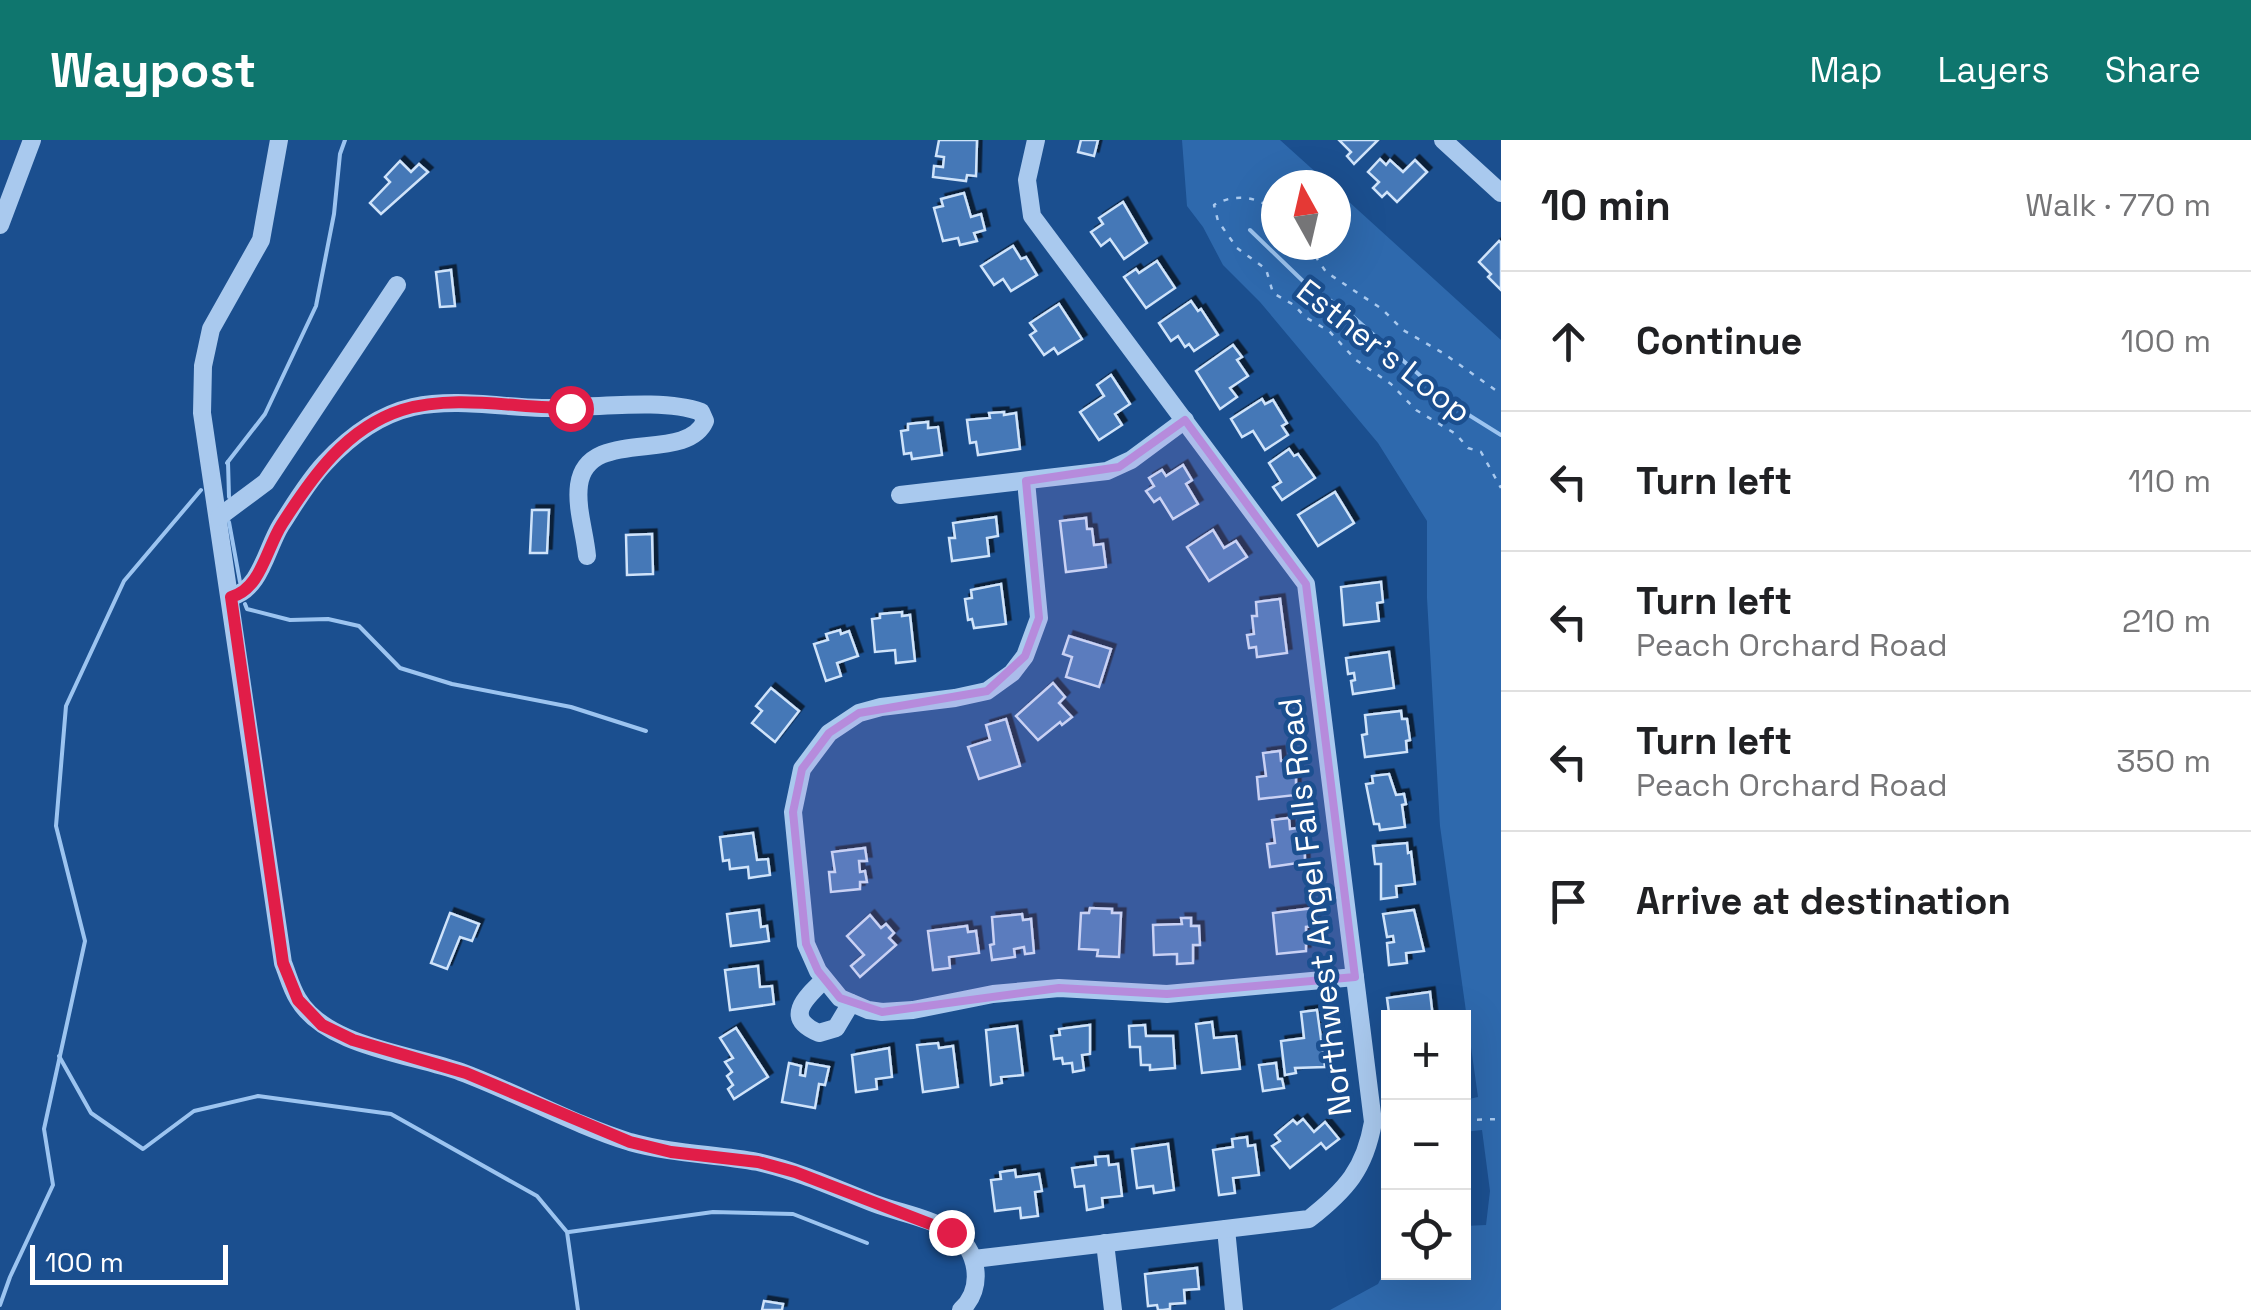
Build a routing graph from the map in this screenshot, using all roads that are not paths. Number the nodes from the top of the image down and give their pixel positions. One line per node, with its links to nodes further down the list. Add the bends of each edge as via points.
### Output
1 (32, 140): 6 (street)
2 (279, 140): 11 (street, via 261,240 211,329 203,366 202,413)
3 (1036, 140): 8 (street, Northwest Angel Falls Road, via 1027,180 1032,216)
4 (1443, 140): 5 (street)
5 (1501, 193)
6 (0, 225)
7 (397, 286): 11 (street, via 266,482)
8 (1186, 420): 9 (street, via 1120,467); 14 (street, Northwest Angel Falls Road, via 1306,584)
9 (1026, 481): 10 (street); 15 (street, via 1040,618 1026,656 987,690 859,713 829,732 802,770 793,812 806,944)
10 (900, 495)
11 (219, 516): 13 (street)
12 (587, 556): 13 (street, via 579,483 587,464 604,454 687,438 702,428 701,412 676,406 452,403 384,417 326,462 246,591)
13 (231, 597): 19 (street, via 283,963 298,1000 322,1025 466,1073 630,1142 758,1162 837,1186 951,1232)
14 (1355, 978): 16 (street, via 1167,994 1059,988 882,1012); 17 (street, Northwest Angel Falls Road, via 1373,1122 1368,1151 1343,1192 1309,1219)
15 (824, 980): 16 (street); 16 (street, via 802,1002 806,1026 819,1034 836,1028)
16 (851, 1003)
17 (1226, 1229): 18 (street, Northwest Angel Falls Road); 22 (street)
18 (1105, 1243): 19 (street, Northwest Angel Falls Road); 21 (street)
19 (974, 1259): 20 (street, via 975,1289)
20 (962, 1310)
21 (1113, 1310)
22 (1234, 1310)

